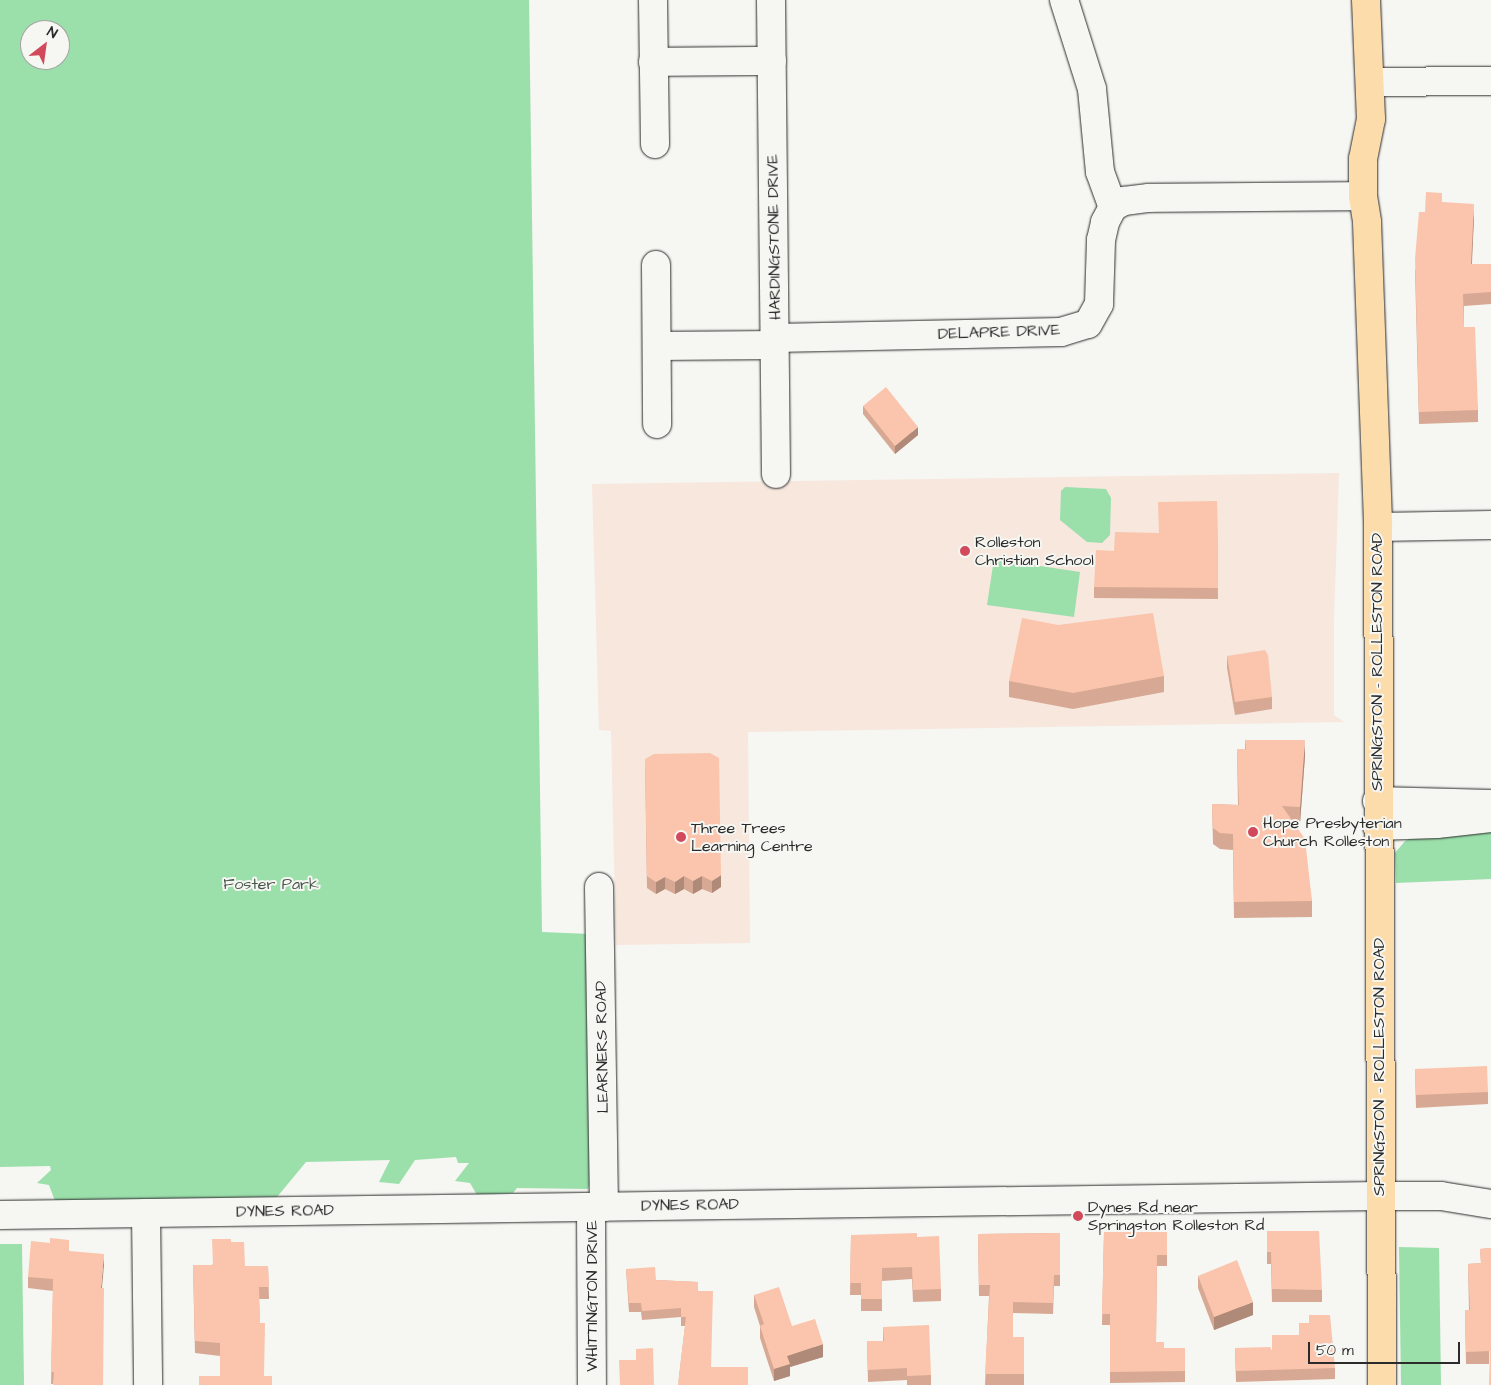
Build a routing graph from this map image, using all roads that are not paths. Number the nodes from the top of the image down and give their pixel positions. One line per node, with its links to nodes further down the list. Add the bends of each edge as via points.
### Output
1 (653, 0): 6 (street)
2 (771, 0): 5 (street, HARDINGSTONE DRIVE)
3 (1064, 0): 11 (street, via 1092,89 1100,172)
4 (1366, 0): 8 (main road, SPRINGSTON - ROLLESTON ROAD)
5 (772, 61): 6 (street); 13 (street, HARDINGSTONE DRIVE)
6 (653, 62): 9 (street)
7 (1491, 81): 8 (street)
8 (1370, 82): 10 (main road, SPRINGSTON - ROLLESTON ROAD, via 1371,119 1363,159)
9 (655, 144)
10 (1363, 196): 11 (street, via 1149,198 1124,201); 18 (main road, SPRINGSTON - ROLLESTON ROAD, via 1367,222)
11 (1113, 207): 13 (street, DELAPRE DRIVE, via 1101,240 1099,304 1088,324 1061,332)
12 (656, 265): 14 (street)
13 (776, 341): 14 (street, DELAPRE DRIVE); 16 (street, HARDINGSTONE DRIVE)
14 (657, 346): 15 (street)
15 (657, 424)
16 (776, 474)
17 (1491, 526): 18 (street)
18 (1378, 527): 20 (main road, SPRINGSTON - ROLLESTON ROAD)
19 (1491, 804): 20 (street)
20 (1377, 813): 21 (street, via 1437,824); 23 (main road, SPRINGSTON - ROLLESTON ROAD)
21 (1491, 818)
22 (599, 886): 25 (street, LEARNERS ROAD)
23 (1379, 1196): 24 (street, DYNES ROAD, via 1441,1196); 25 (street, DYNES ROAD); 30 (main road, SPRINGSTON - ROLLESTON ROAD)
24 (1491, 1204)
25 (598, 1207): 26 (street, DYNES ROAD); 29 (street, WHITTINGTON DRIVE)
26 (146, 1213): 27 (street, DYNES ROAD); 28 (street)
27 (0, 1214)
28 (148, 1385)
29 (592, 1385)
30 (1382, 1385)

